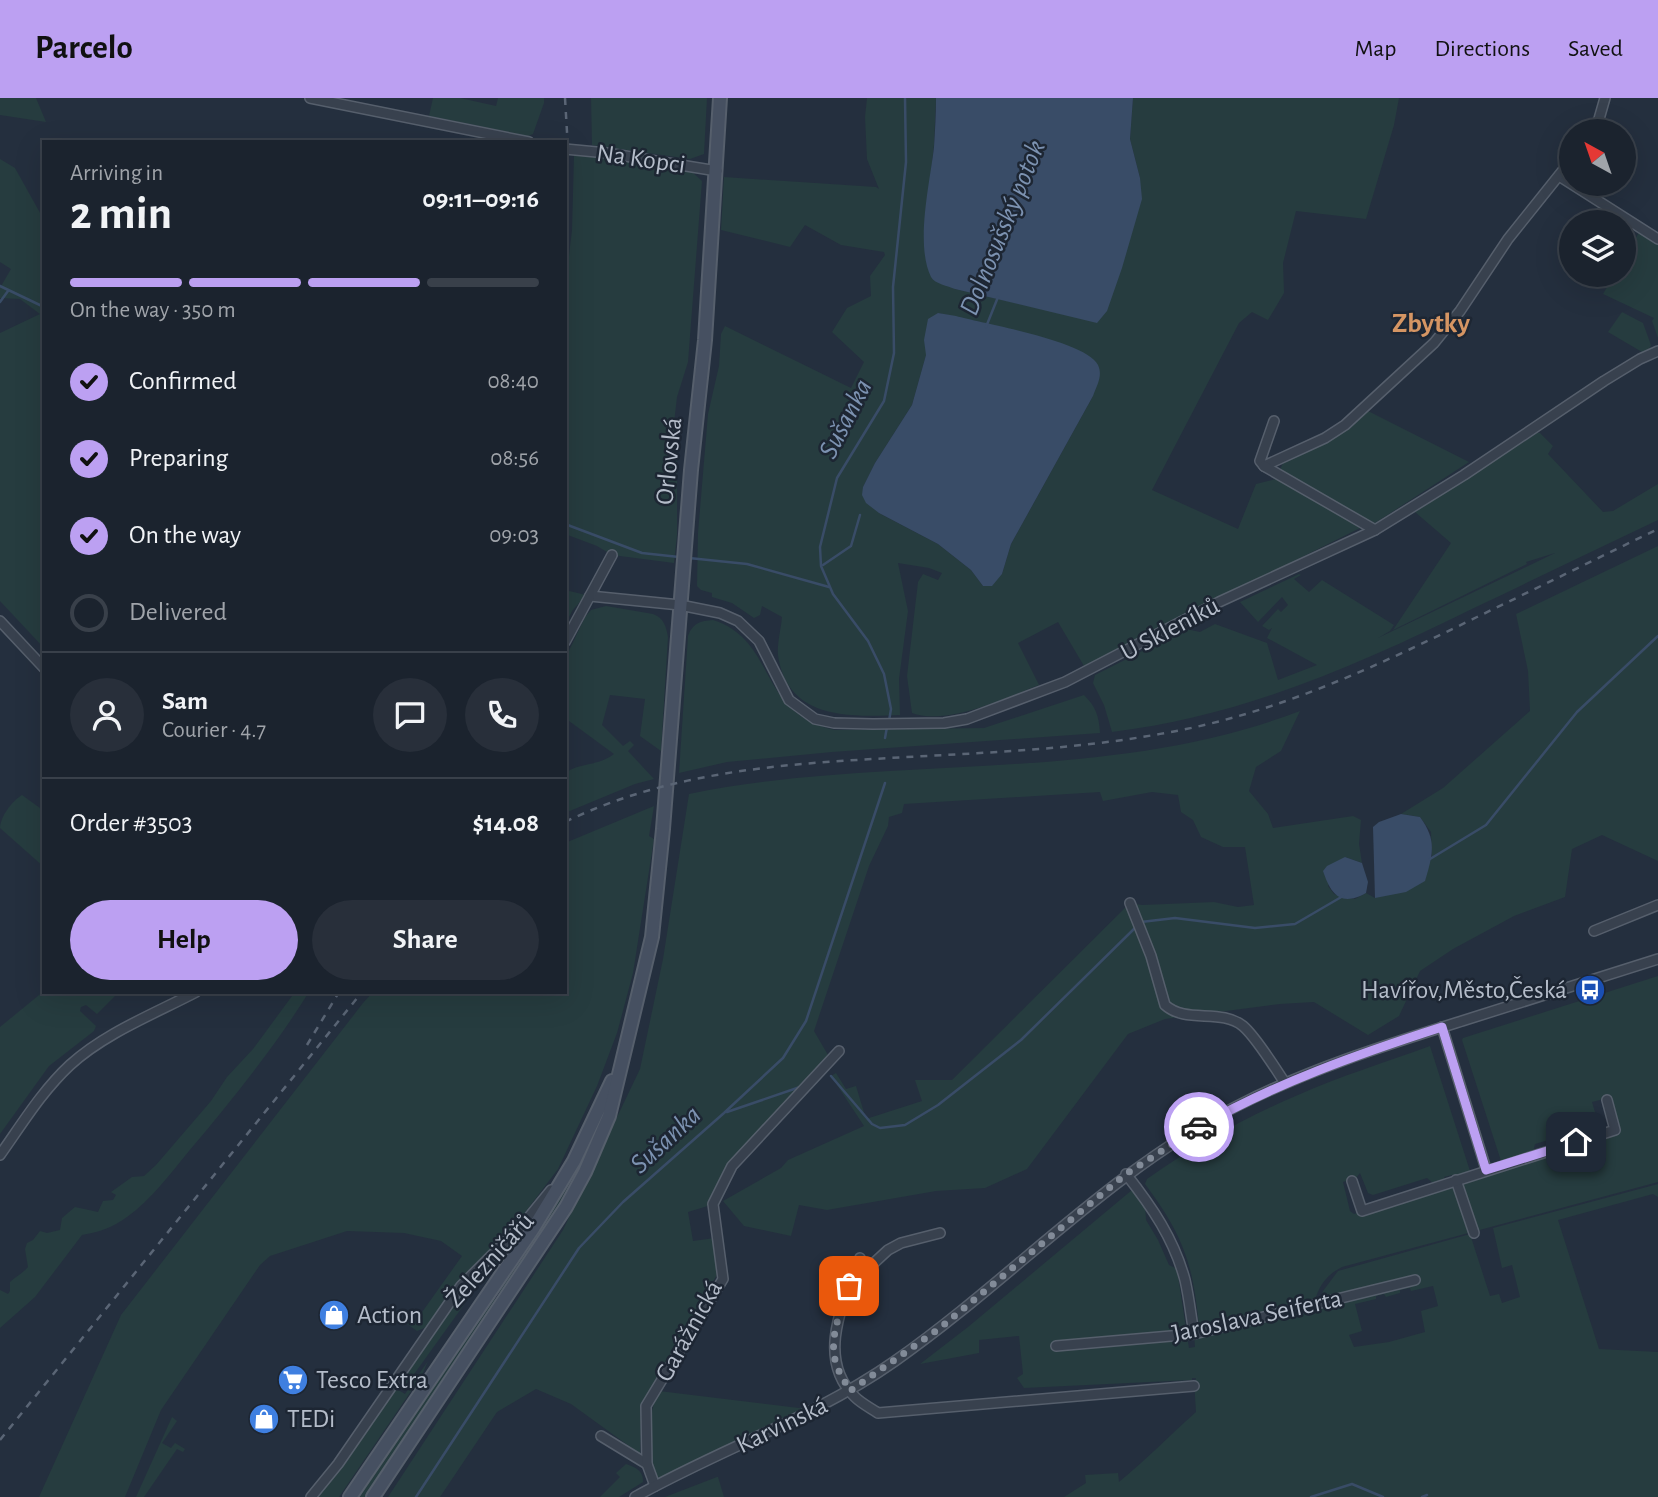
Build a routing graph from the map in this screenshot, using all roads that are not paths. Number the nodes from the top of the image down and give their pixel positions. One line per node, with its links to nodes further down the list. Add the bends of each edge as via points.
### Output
1 (310, 98): 5 (street)
2 (720, 98): 7 (main road, Orlovská)
3 (1605, 98): 4 (street)
4 (1600, 119)
5 (519, 140)
6 (567, 149): 7 (street, Na Kopci)
7 (716, 171): 17 (main road, Orlovská)
8 (1559, 176): 13 (street, via 1434,343 1345,425)
9 (1590, 196): 10 (street)
10 (1658, 239)
11 (1658, 351): 14 (street, U Skleníků, via 1604,381)
12 (1274, 421): 13 (street, via 1260,461)
13 (1264, 466): 14 (street)
14 (1375, 530): 17 (street, U Skleníků, via 1065,682 967,719 944,723 834,723 806,714 785,694 759,641 744,624 720,613)
15 (612, 555): 16 (street)
16 (590, 596): 17 (street, U Skleníků); 19 (street)
17 (680, 605): 27 (main road, Orlovská, via 652,937)
18 (0, 621): 20 (street)
19 (567, 638)
20 (42, 666)
21 (1658, 905): 23 (street)
22 (1132, 906): 29 (street, via 1165,1005 1190,1016 1217,1017 1242,1025)
23 (1594, 931)
24 (1658, 959): 26 (street, Karvinská)
25 (192, 994): 31 (street, via 76,1060 50,1085)
26 (1442, 1027): 29 (street, Karvinská); 33 (street)
27 (628, 1046): 32 (main road); 51 (main road, via 609,1116 566,1207)
28 (839, 1051): 47 (street, Garážnická, via 733,1166 713,1204 723,1279 646,1406)
29 (1285, 1083): 34 (street, Karvinská, via 1202,1126)
30 (1607, 1100): 33 (street, via 1615,1130)
31 (0, 1155)
32 (574, 1161): 49 (street, Železničářů, via 524,1223 461,1286); 50 (main road)
33 (1486, 1170): 35 (street)
34 (1126, 1174): 42 (street, via 1171,1240 1185,1282); 45 (street, Karvinská, via 940,1328)
35 (1456, 1180): 36 (street, via 1362,1211); 38 (street)
36 (1352, 1181)
37 (940, 1233): 41 (street, via 888,1250)
38 (1474, 1233)
39 (860, 1258): 41 (street)
40 (1415, 1280): 42 (street, Jaroslava Seiferta)
41 (849, 1286): 45 (street, via 833,1347 836,1365)
42 (1194, 1334): 43 (street, Jaroslava Seiferta)
43 (1056, 1346)
44 (1194, 1386): 45 (street, via 878,1413)
45 (850, 1391): 48 (street, Karvinská)
46 (601, 1436): 47 (street)
47 (647, 1464): 48 (street, Garážnická)
48 (655, 1486): 52 (street, Karvinská)
49 (311, 1497)
50 (350, 1497)
51 (373, 1497)
52 (635, 1497)

